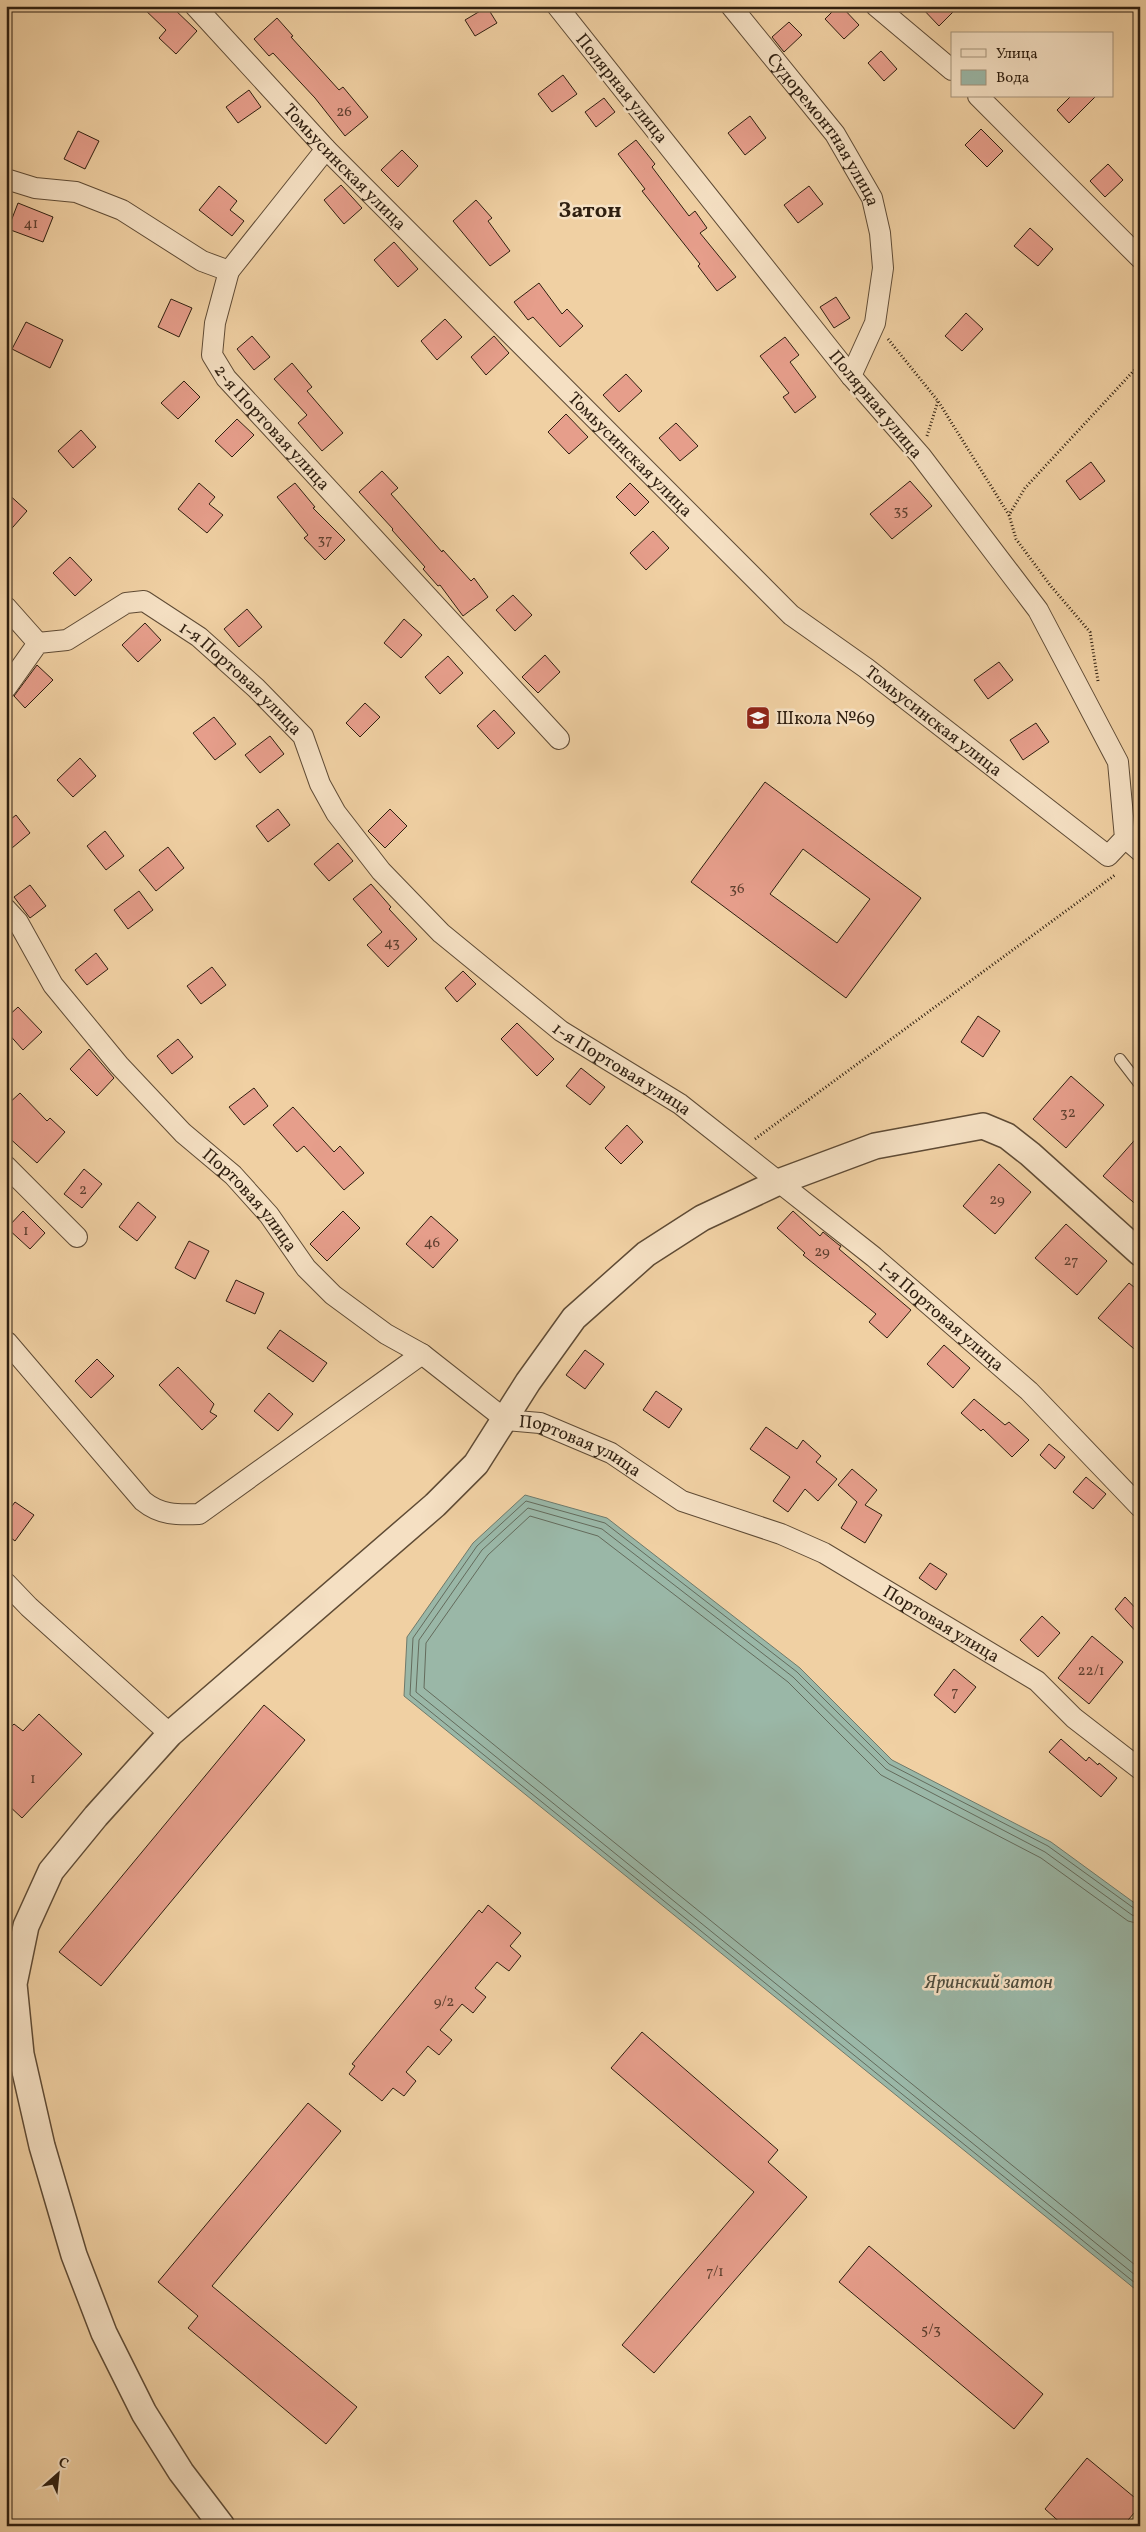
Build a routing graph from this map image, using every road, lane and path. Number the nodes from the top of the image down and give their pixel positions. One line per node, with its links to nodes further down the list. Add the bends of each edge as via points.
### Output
1 (195, 6): 7 (street, Томьусинская улица)
2 (557, 6): 13 (street, Полярная улица)
3 (732, 6): 11 (street, Судоремонтная улица, via 835,134 872,198 883,268)
4 (876, 6): 5 (street)
5 (951, 69)
6 (980, 98): 9 (street)
7 (326, 149): 10 (street); 23 (street, Томьусинская улица, via 791,615 866,668)
8 (6, 179): 10 (street, via 35,188 76,192 122,210 202,261)
9 (1140, 258)
10 (228, 271): 21 (street, 2-я Портовая улица, via 215,323 212,355 226,378)
11 (875, 323): 13 (street, Судоремонтная улица); 14 (path)
12 (1140, 364): 16 (path, via 1025,488)
13 (851, 376): 15 (street, Полярная улица)
14 (938, 401): 15 (path); 16 (path)
15 (921, 456): 20 (street, Полярная улица, via 1038,610)
16 (1010, 515): 20 (path, via 1016,539 1090,632 1098,681)
17 (6, 607): 18 (street)
18 (38, 644): 19 (street); 28 (street, 1-я Портовая улица, via 67,640 126,604 144,600 199,637 303,736 320,784 336,813 381,871 441,933 561,1031 680,1104)
19 (6, 688)
20 (1092, 712): 22 (street, Полярная улица, via 1118,762)
21 (559, 739)
22 (1132, 844): 23 (street, Полярная улица)
23 (1108, 856)
24 (1116, 875): 28 (path)
25 (6, 909): 34 (street, Портовая улица, via 18,922 53,985 119,1065 183,1133 233,1175 270,1215 306,1268 340,1301 386,1334)
26 (1120, 1059): 27 (lane)
27 (1140, 1085)
28 (740, 1150): 30 (street, 1-я Портовая улица)
29 (6, 1166): 31 (street)
30 (781, 1181): 32 (street, via 875,1146 983,1126 1008,1136); 35 (street, via 702,1218 646,1254 574,1318 528,1382); 36 (street, 1-я Портовая улица, via 874,1256 1029,1391)
31 (77, 1237)
32 (1140, 1253)
33 (7, 1342): 34 (street, via 143,1501 154,1509 175,1515 198,1514)
34 (422, 1354): 35 (street, Портовая улица)
35 (506, 1420): 38 (street, via 476,1464 435,1505); 39 (street, Портовая улица, via 540,1423 611,1452 682,1501 781,1534 824,1553 1037,1681 1074,1718)
36 (1140, 1507)
37 (6, 1583): 38 (street, via 29,1608)
38 (170, 1734): 40 (street, via 51,1872 26,1926 14,1984 21,2054 42,2146 74,2256 104,2333 144,2413 181,2472)
39 (1140, 1769)
40 (222, 2526)

